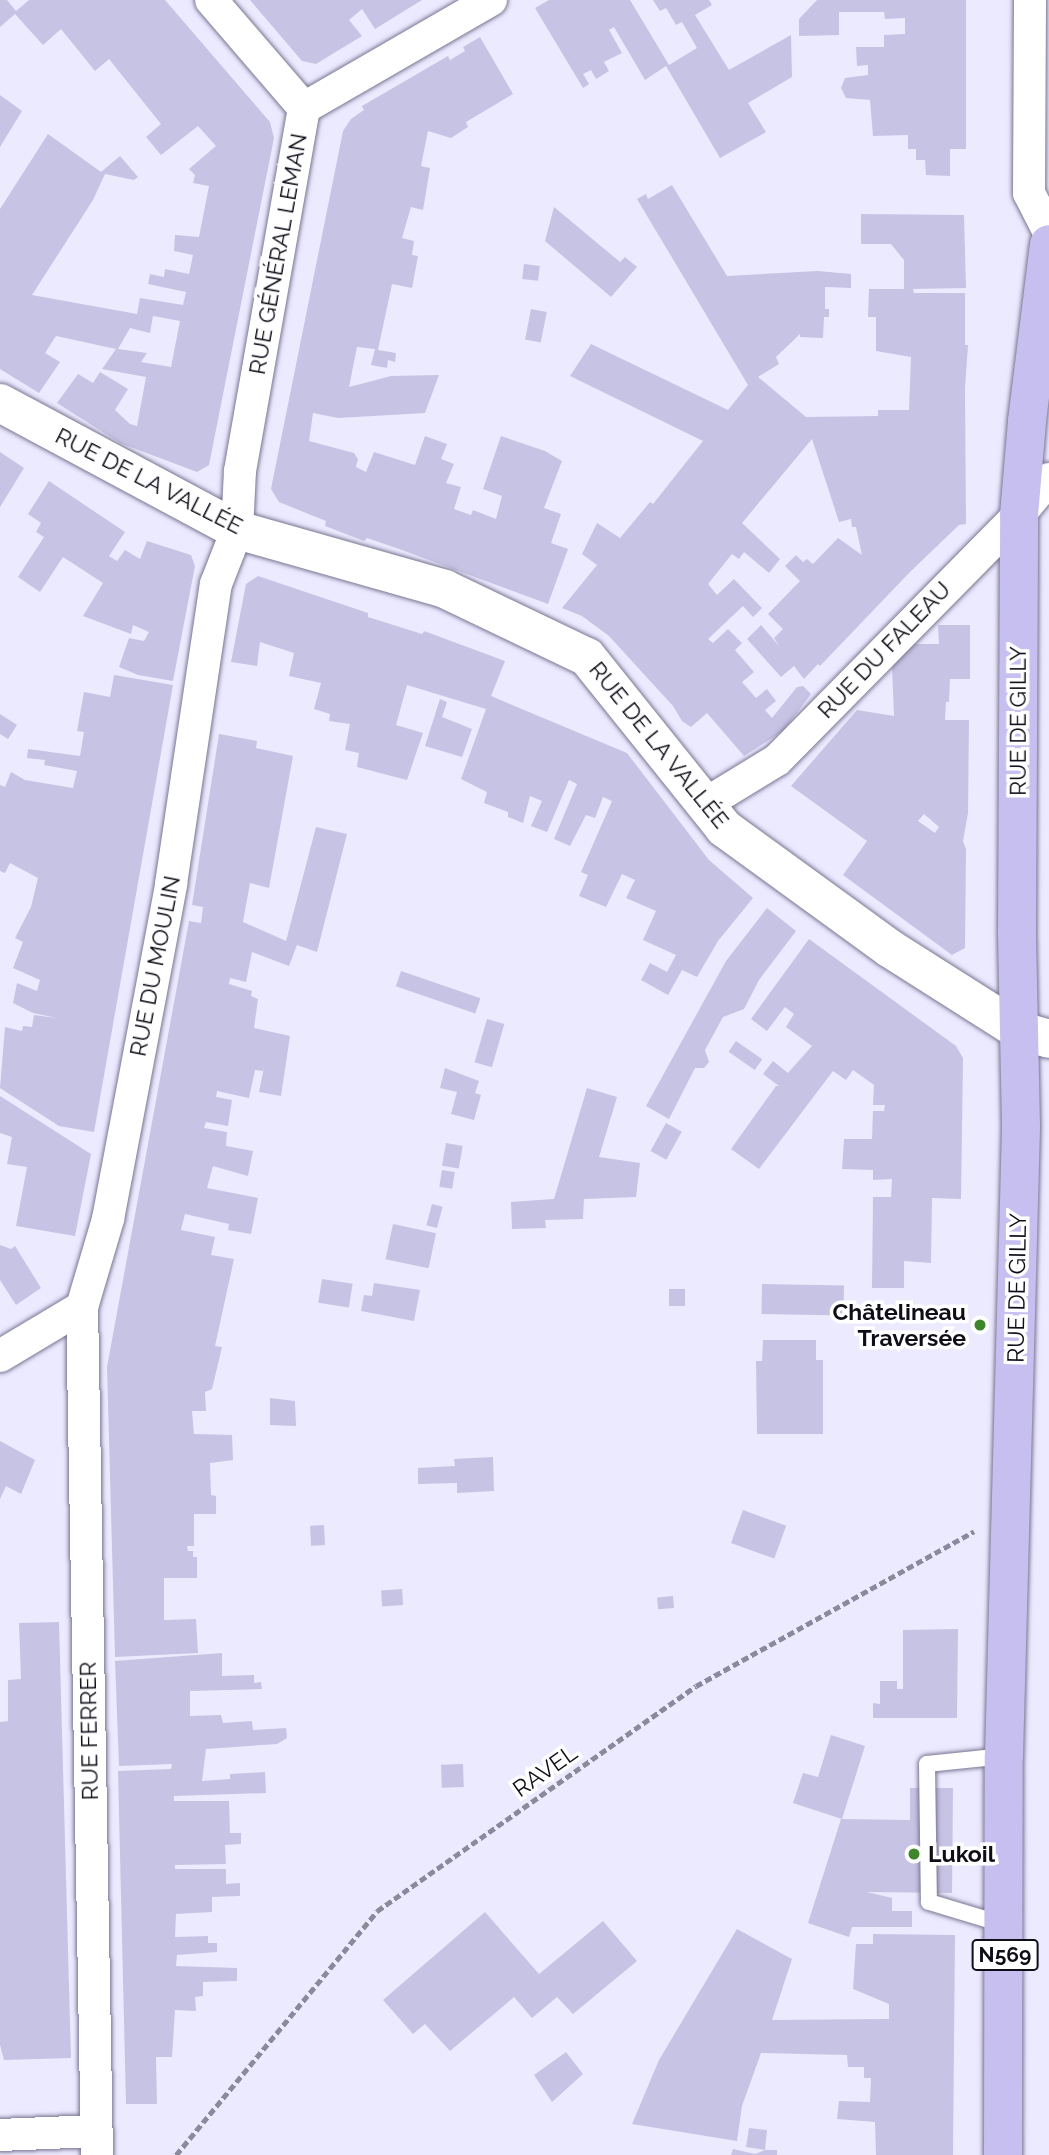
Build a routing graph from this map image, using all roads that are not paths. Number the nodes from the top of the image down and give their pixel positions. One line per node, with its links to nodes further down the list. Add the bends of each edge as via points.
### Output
1 (211, 0): 4 (street)
2 (491, 0): 4 (street, RUE GÉNÉRAL LEMAN)
3 (1030, 0): 5 (street, via 1029,193)
4 (304, 108): 12 (street, RUE GÉNÉRAL LEMAN, via 240,471)
5 (1049, 232)
6 (1049, 244): 9 (main road, N569)
7 (1049, 346): 9 (main road, N569)
8 (0, 403): 12 (main road, RUE DE LA VALLÉE)
9 (1027, 421): 11 (main road, RUE DE GILLY / N569)
10 (1049, 479): 11 (street, RUE DU FALEAU)
11 (1019, 515): 13 (street, RUE DU FALEAU, via 777,760); 14 (main road, RUE DE GILLY / N569)
12 (237, 530): 13 (main road, RUE DE LA VALLÉE, via 445,589 587,657); 15 (street, RUE DU MOULIN, via 216,584 169,897 108,1219)
13 (705, 804): 14 (main road, RUE DE LA VALLÉE, via 723,828 878,940)
14 (1034, 1034): 17 (main road, RUE DE GILLY / N569, via 1021,1126)
15 (82, 1307): 16 (street); 20 (street, RUE FERRER)
16 (0, 1356)
17 (1004, 1756): 18 (main road, RUE DE GILLY / N569); 18 (lane, via 927,1764 929,1902)
18 (1005, 1925): 21 (main road, RUE DE GILLY / N569)
19 (0, 2135): 20 (street)
20 (96, 2143)
21 (1003, 2155)

